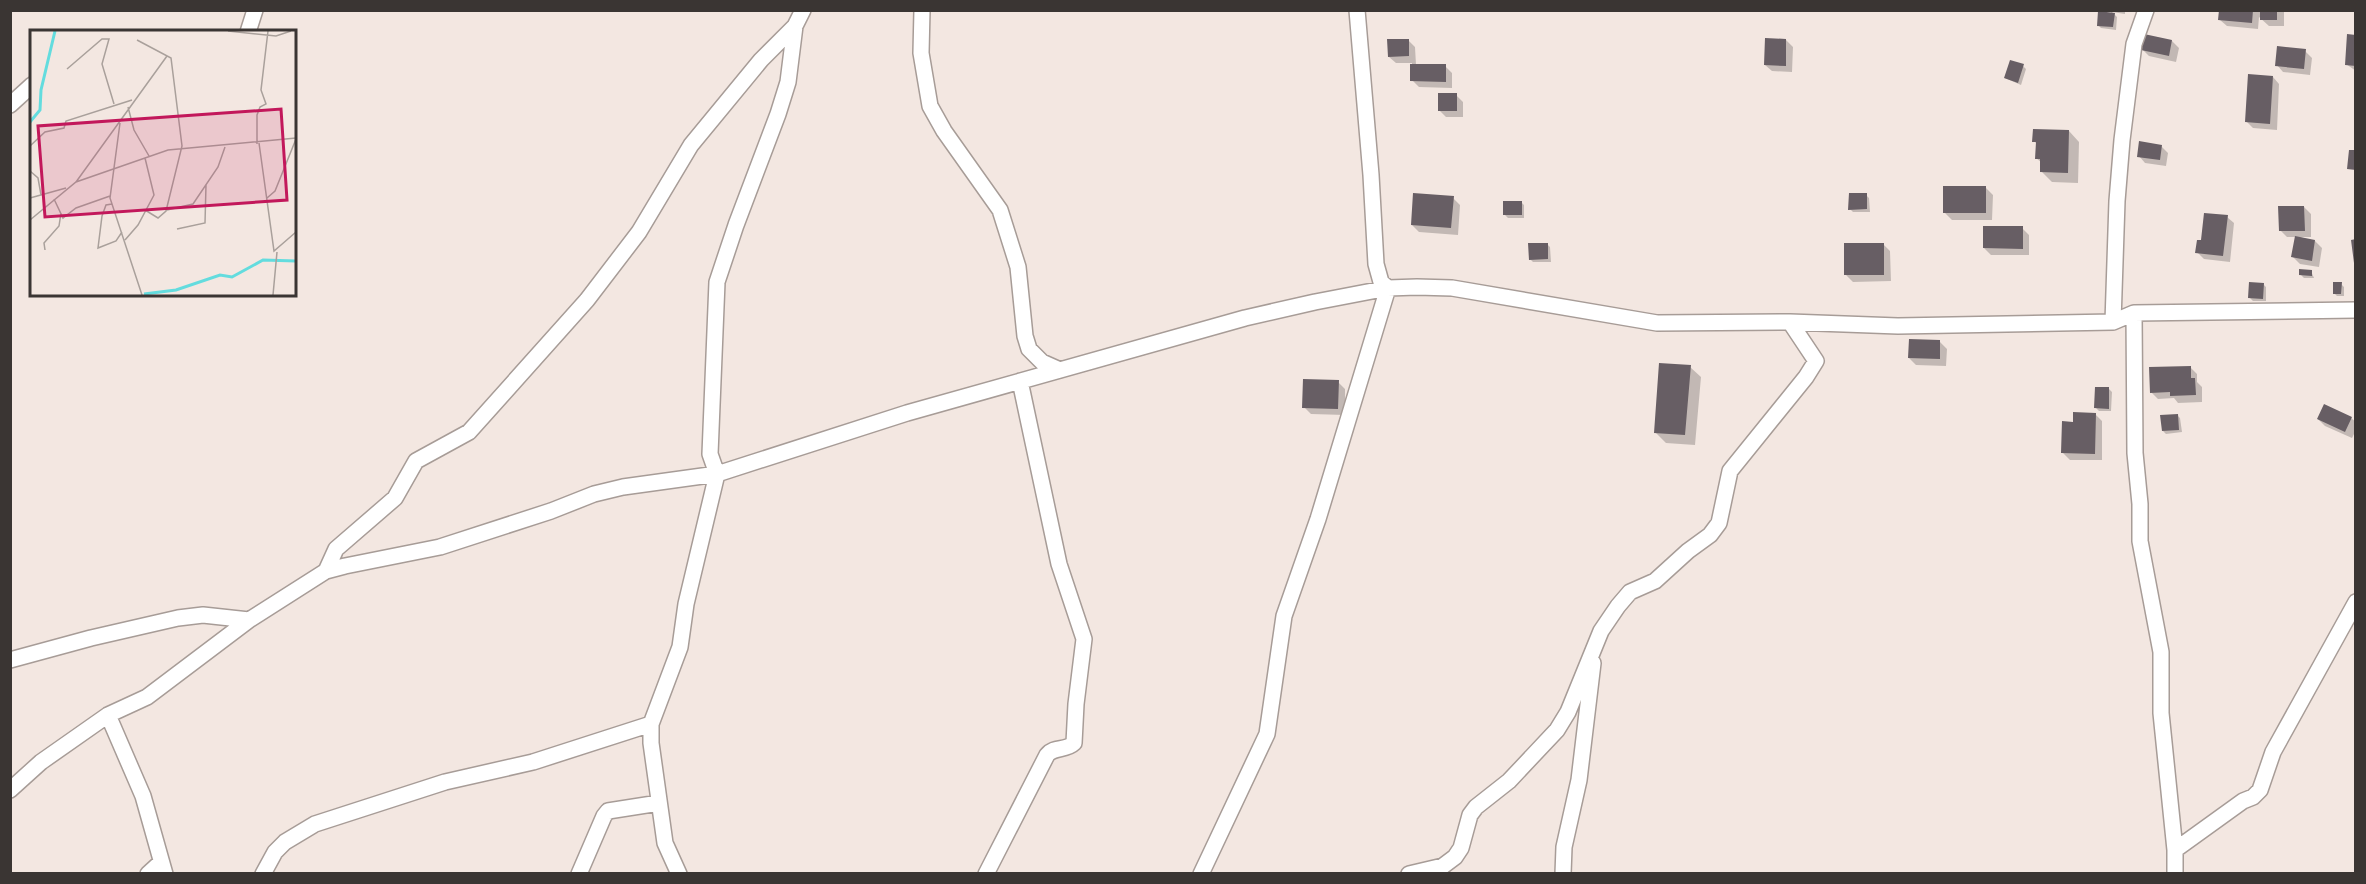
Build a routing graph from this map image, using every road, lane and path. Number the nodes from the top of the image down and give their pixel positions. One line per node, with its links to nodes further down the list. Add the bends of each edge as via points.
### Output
1 (255, 10): 7 (street)
2 (803, 10): 6 (street)
3 (921, 10): 15 (street, via 921,53 930,106 1000,210 1018,267 1029,349 1042,362)
4 (1358, 10): 10 (street, via 1376,264 1381,282)
5 (2146, 10): 14 (street, via 2134,44 2122,140)
6 (795, 26): 17 (street, via 788,82 717,282 710,454); 18 (street, via 761,60 691,145 639,232 587,300 468,432 416,461 395,498 336,549)
7 (249, 30)
8 (30, 87): 9 (street)
9 (10, 105)
10 (1388, 288): 13 (street, via 1452,288 1657,323); 15 (street, via 1245,318); 34 (street, via 1318,519 1284,616 1267,734)
11 (2355, 310): 12 (street)
12 (2134, 313): 14 (street); 27 (street, via 2140,542 2161,652 2161,713)
13 (1790, 322): 14 (street, via 1898,326); 21 (street, via 1816,361 1730,471 1719,524 1655,581 1630,592)
14 (2113, 322)
15 (1060, 370): 16 (street)
16 (1020, 381): 17 (street); 33 (street, via 1059,564 1084,639 1074,743 1047,755)
17 (717, 474): 18 (street, via 594,494 440,547); 24 (street, via 680,647)
18 (326, 571): 20 (street)
19 (2355, 602): 27 (street, via 2273,752 2260,790)
20 (249, 620): 22 (street, via 203,615 178,618); 23 (street, via 147,697)
21 (1596, 642): 35 (street, via 1557,730 1509,781 1476,807 1455,858 1443,866); 36 (street)
22 (10, 660)
23 (108, 715): 25 (street, via 41,762); 28 (street, via 143,796)
24 (651, 724): 26 (street); 30 (street, via 533,762 445,782 315,824 285,842)
25 (10, 790)
26 (659, 803): 31 (street, via 608,811); 32 (street, via 665,843)
27 (2175, 850): 37 (street)
28 (163, 868): 29 (street)
29 (148, 873)
30 (263, 873)
31 (579, 873)
32 (679, 873)
33 (986, 873)
34 (1201, 873)
35 (1409, 873)
36 (1563, 873)
37 (2175, 873)

